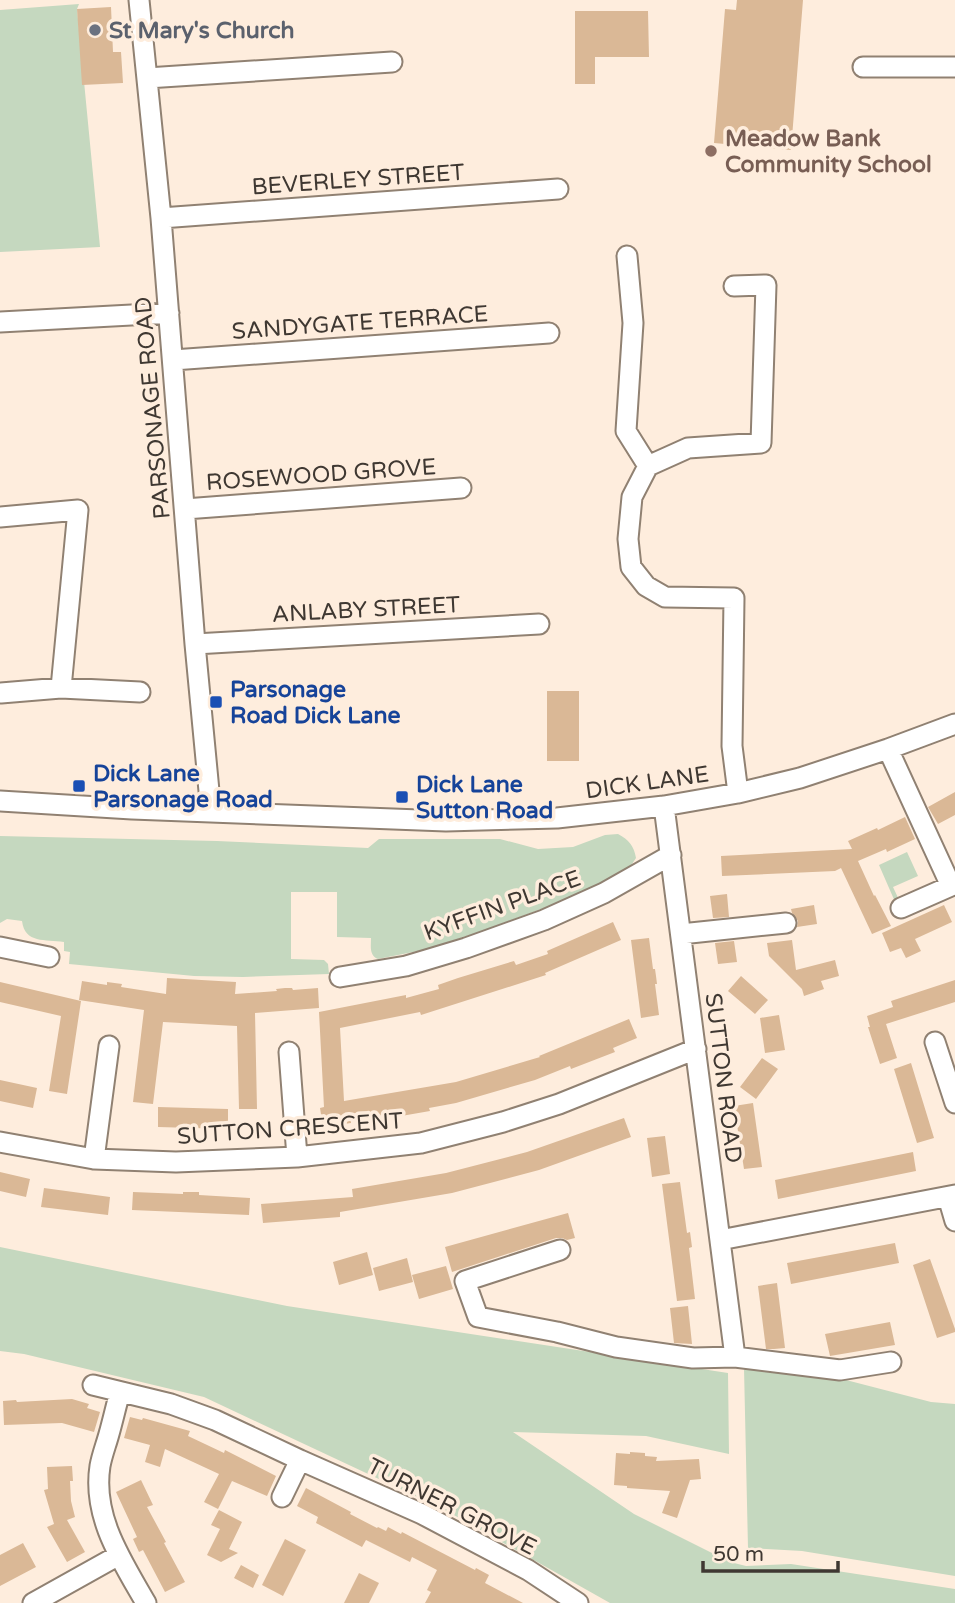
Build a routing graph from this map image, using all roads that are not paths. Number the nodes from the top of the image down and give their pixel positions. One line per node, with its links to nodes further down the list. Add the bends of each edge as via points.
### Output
1 (139, 0): 5 (street, PARSONAGE ROAD)
2 (392, 62): 5 (street)
3 (863, 67): 4 (street)
4 (955, 67)
5 (147, 78): 7 (street, PARSONAGE ROAD)
6 (558, 189): 7 (street, BEVERLEY STREET)
7 (162, 218): 10 (street, PARSONAGE ROAD)
8 (627, 256): 14 (street, via 633,323 626,431)
9 (734, 286): 14 (street, via 766,285 761,443 688,448)
10 (169, 313): 11 (street); 13 (street, PARSONAGE ROAD)
11 (0, 322)
12 (549, 333): 13 (street, SANDYGATE TERRACE)
13 (173, 360): 16 (street, PARSONAGE ROAD)
14 (649, 466): 25 (street, via 632,497 631,567 646,586 665,597 734,597 732,746)
15 (461, 488): 16 (street, ROSEWOOD GROVE)
16 (185, 509): 19 (street, PARSONAGE ROAD)
17 (0, 517): 20 (street, via 78,510)
18 (539, 624): 19 (street, ANLABY STREET)
19 (195, 644): 28 (street, PARSONAGE ROAD)
20 (61, 688): 21 (street); 22 (street)
21 (140, 692)
22 (1, 693)
23 (955, 724): 24 (street, DICK LANE)
24 (888, 749): 25 (street, DICK LANE); 30 (street)
25 (738, 793): 27 (street, DICK LANE)
26 (0, 801): 28 (street, DICK LANE)
27 (664, 806): 28 (street, DICK LANE, via 557,818 446,821); 29 (street, SUTTON ROAD)
28 (211, 812)
29 (671, 855): 33 (street, SUTTON ROAD); 36 (street, KYFFIN PLACE, via 544,920 406,966)
30 (953, 885): 31 (street)
31 (901, 908)
32 (786, 923): 33 (street)
33 (681, 934): 39 (street, SUTTON ROAD)
34 (0, 947): 35 (street)
35 (49, 957)
36 (340, 977)
37 (935, 1042): 41 (street)
38 (109, 1046): 44 (street)
39 (696, 1049): 43 (street, SUTTON CRESCENT, via 503,1122 421,1143); 47 (street, SUTTON ROAD)
40 (289, 1052): 43 (street)
41 (955, 1103)
42 (0, 1142): 44 (street, SUTTON CRESCENT)
43 (297, 1157): 44 (street, SUTTON CRESCENT)
44 (94, 1159)
45 (951, 1196): 46 (street); 47 (street)
46 (955, 1221)
47 (720, 1240): 49 (street, SUTTON ROAD)
48 (561, 1250): 49 (street, via 465,1280 478,1317 642,1351)
49 (735, 1357): 50 (street, via 840,1370)
50 (891, 1362)
51 (93, 1385): 52 (street, TURNER GROVE)
52 (120, 1392): 53 (street, TURNER GROVE, via 194,1411); 55 (street, via 99,1480 101,1508)
53 (300, 1460): 54 (street); 58 (street, TURNER GROVE, via 422,1514 528,1570)
54 (282, 1497)
55 (119, 1555): 56 (street); 57 (street)
56 (33, 1603)
57 (146, 1603)
58 (578, 1603)

